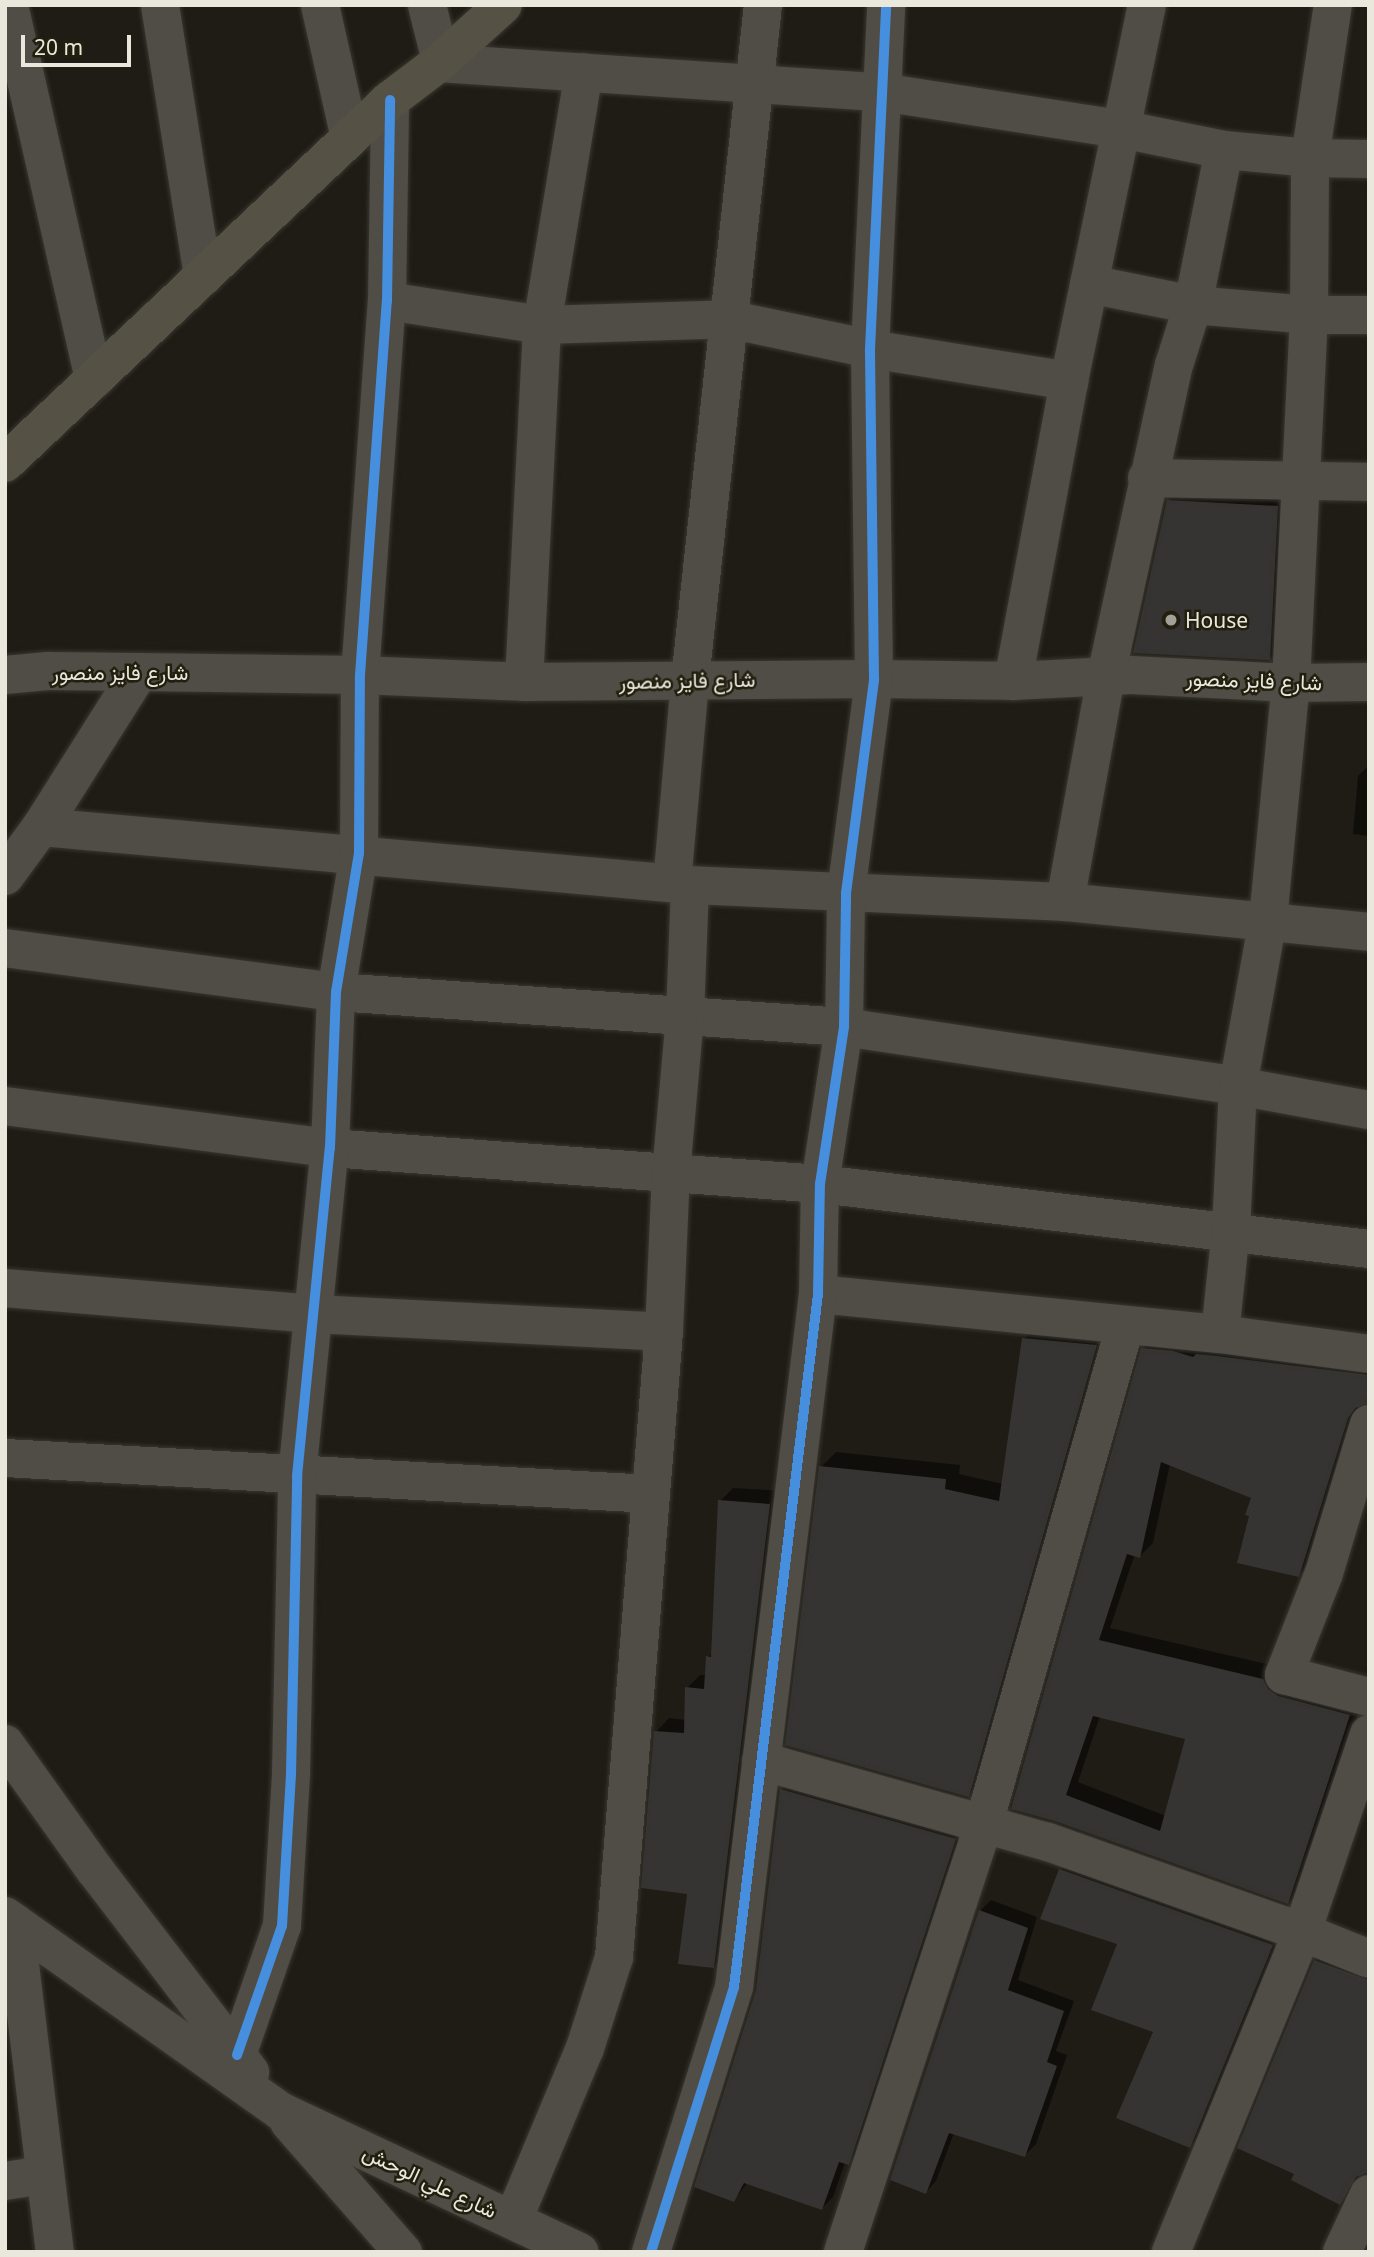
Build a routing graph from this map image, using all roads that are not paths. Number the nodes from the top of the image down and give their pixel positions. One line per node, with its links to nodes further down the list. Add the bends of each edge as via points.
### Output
1 (9, 5): 29 (street)
2 (160, 5): 20 (street)
3 (320, 5): 16 (street)
4 (427, 5): 10 (street)
5 (503, 5): 10 (main road)
6 (763, 5): 12 (street)
7 (886, 5): 13 (street)
8 (1147, 5): 15 (street)
9 (1333, 5): 18 (street)
10 (440, 62): 11 (street); 14 (main road)
11 (584, 72): 12 (street); 27 (street)
12 (757, 84): 13 (street); 26 (street)
13 (881, 92): 15 (street); 28 (street)
14 (390, 100): 16 (main road); 22 (street)
15 (1121, 130): 17 (street); 21 (street)
16 (350, 138): 20 (main road)
17 (1224, 150): 18 (street); 23 (street)
18 (1310, 158): 19 (street); 24 (street)
19 (1369, 159)
20 (203, 277): 29 (main road)
21 (1089, 284): 23 (street); 30 (street)
22 (387, 301): 27 (street); 37 (street)
23 (1193, 305): 24 (street); 32 (street)
24 (1310, 314): 25 (street); 33 (street)
25 (1369, 315)
26 (728, 319): 27 (street); 28 (street); 40 (street)
27 (542, 325): 42 (street)
28 (870, 349): 30 (street); 39 (street)
29 (94, 379): 31 (main road)
30 (1069, 381): 41 (street)
31 (5, 463)
32 (1147, 478): 33 (street); 38 (street)
33 (1302, 481): 34 (street); 44 (street)
34 (1369, 482)
35 (139, 672): 36 (street, شارع فايز منصور); 37 (street, شارع فايز منصور); 45 (street)
36 (5, 675)
37 (360, 675): 42 (street, شارع فايز منصور); 46 (street)
38 (1106, 676): 41 (street, شارع فايز منصور); 44 (street, شارع فايز منصور); 50 (street)
39 (874, 679): 40 (street, شارع فايز منصور); 41 (street, شارع فايز منصور); 49 (street)
40 (690, 680): 42 (street, شارع فايز منصور); 48 (street)
41 (1013, 681)
42 (524, 682)
43 (1369, 682): 44 (street, شارع فايز منصور)
44 (1291, 683): 51 (street)
45 (41, 827): 46 (street); 47 (street)
46 (359, 853): 48 (street); 54 (street)
47 (5, 876)
48 (681, 884): 49 (street); 55 (street)
49 (846, 893): 50 (street); 56 (street)
50 (1065, 902): 51 (street)
51 (1268, 920): 52 (street); 57 (street)
52 (1369, 932)
53 (5, 948): 54 (street)
54 (336, 992): 55 (street); 60 (street)
55 (685, 1016): 56 (street); 61 (street)
56 (844, 1027): 57 (street); 62 (street)
57 (1238, 1086): 59 (street); 63 (street)
58 (5, 1106): 60 (street)
59 (1369, 1110)
60 (330, 1148): 61 (street); 67 (street)
61 (671, 1173): 62 (street); 69 (street)
62 (820, 1184): 63 (street); 66 (street)
63 (1231, 1230): 64 (street); 70 (street)
64 (1369, 1249)
65 (5, 1288): 67 (street)
66 (818, 1294): 68 (street); 79 (street)
67 (313, 1314): 69 (street); 74 (street)
68 (1125, 1326): 70 (street); 80 (street)
69 (664, 1332): 75 (street)
70 (1220, 1334): 71 (street)
71 (1369, 1354)
72 (1368, 1429): 76 (street, via 1324,1573 1283,1675)
73 (5, 1458): 74 (street)
74 (297, 1476): 75 (street); 84 (street, via 291,1774 282,1926)
75 (651, 1494): 89 (street, via 614,1957 585,2048)
76 (1369, 1697)
77 (1369, 1734): 82 (street)
78 (5, 1744): 84 (street)
79 (761, 1761): 80 (street); 93 (street, via 734,1987)
80 (984, 1823): 82 (street); 94 (street)
81 (10, 1920): 85 (street); 86 (street)
82 (1302, 1932): 83 (street); 95 (street)
83 (1369, 1959)
84 (237, 2055): 85 (street)
85 (280, 2111): 89 (street, شارع علي الوحش); 91 (street)
86 (44, 2175): 87 (street); 90 (street)
87 (5, 2181)
88 (1369, 2194): 96 (street)
89 (513, 2220): 92 (street, شارع علي الوحش)
90 (55, 2252)
91 (403, 2252)
92 (580, 2252)
93 (652, 2252)
94 (843, 2252)
95 (1171, 2252)
96 (1342, 2252)

